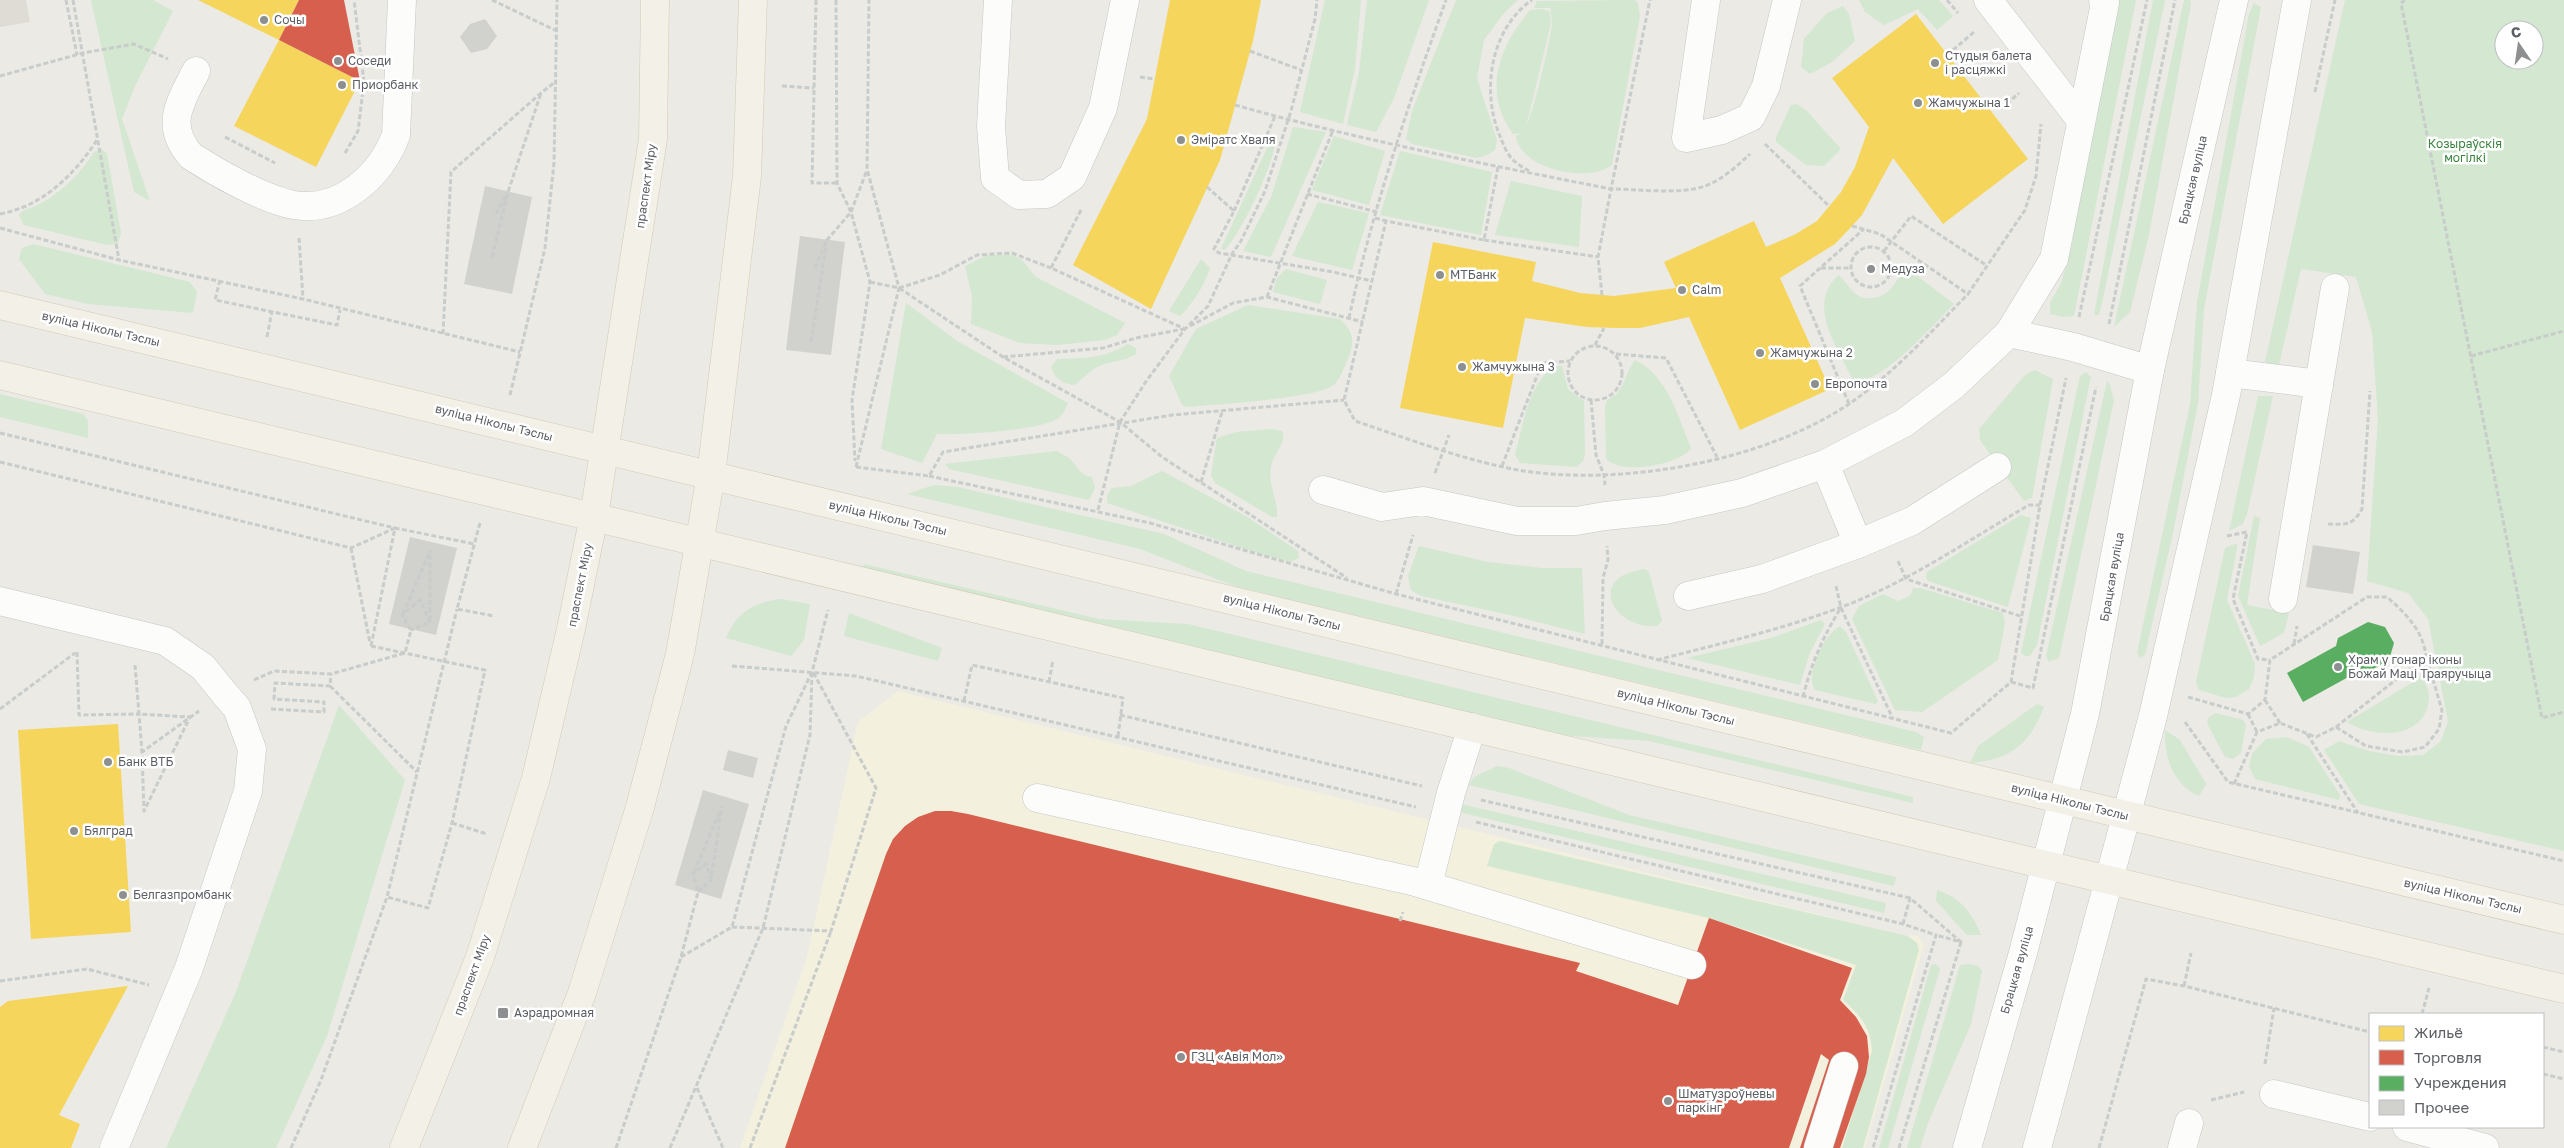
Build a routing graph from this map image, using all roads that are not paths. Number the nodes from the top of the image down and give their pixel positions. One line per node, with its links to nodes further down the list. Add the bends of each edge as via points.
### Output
1 (402, 0): 12 (street, via 396,135 389,154 375,174 340,199 297,206 276,201 191,156 183,146 176,125 177,111)
2 (655, 0): 21 (main road, праспект Міру, via 653,139)
3 (754, 0): 24 (main road, via 747,176)
4 (998, 0): 5 (street, via 991,126 995,178 1019,195 1047,194 1072,177 1103,108)
5 (1125, 0)
6 (1706, 0): 7 (street, via 1686,138 1722,130 1751,117 1766,86)
7 (1787, 0)
8 (1988, 0): 13 (street)
9 (2103, 0): 13 (street, via 2105,3)
10 (2234, 0): 17 (street, Брацкая вуліца)
11 (2297, 0): 18 (street)
12 (196, 71)
13 (2080, 119): 16 (street, via 2054,259)
14 (2335, 288): 20 (street)
15 (0, 305): 21 (main road, вуліца Ніколы Тэслы)
16 (2009, 333): 17 (street); 22 (street, via 1954,385 1904,423)
17 (2150, 370): 34 (street, Брацкая вуліца, via 2102,636)
18 (2230, 373): 20 (street); 35 (street, via 2154,716)
19 (0, 375): 26 (main road)
20 (2319, 384): 31 (street)
21 (605, 450): 24 (main road, вуліца Ніколы Тэслы); 26 (main road, праспект Міру)
22 (1825, 464): 25 (street, via 1742,493 1666,510 1576,521 1517,521 1423,501 1382,507); 28 (street)
23 (1997, 468): 28 (street, via 1912,521)
24 (711, 475): 27 (main road); 34 (main road, вуліца Ніколы Тэслы)
25 (1323, 490)
26 (594, 516): 27 (main road); 48 (main road, праспект Міру, via 536,778 480,957)
27 (700, 541): 32 (main road); 49 (main road, via 680,654 640,806 582,992)
28 (1858, 544): 29 (street, via 1762,579)
29 (1688, 596)
30 (0, 601): 47 (street, via 165,641 228,691 252,749 248,791 178,992)
31 (2291, 608)
32 (1472, 727): 36 (main road); 38 (street, via 1448,803)
33 (1037, 798): 38 (street)
34 (2062, 800): 35 (main road, вуліца Ніколы Тэслы); 36 (street, Брацкая вуліца)
35 (2128, 816): 37 (street); 39 (main road, вуліца Ніколы Тэслы)
36 (2046, 865): 37 (main road); 51 (street, Брацкая вуліца)
37 (2111, 880): 41 (main road); 52 (street, via 2076,997)
38 (1428, 885): 40 (street)
39 (2564, 920)
40 (1692, 965)
41 (2564, 989)
42 (1844, 1066): 50 (street)
43 (2274, 1094): 44 (street)
44 (2369, 1118)
45 (2402, 1128): 53 (street)
46 (2411, 1128): 54 (street)
47 (114, 1148)
48 (404, 1148)
49 (522, 1148)
50 (1818, 1148)
51 (1967, 1148)
52 (2037, 1148)
53 (2400, 1148)
54 (2484, 1148)

